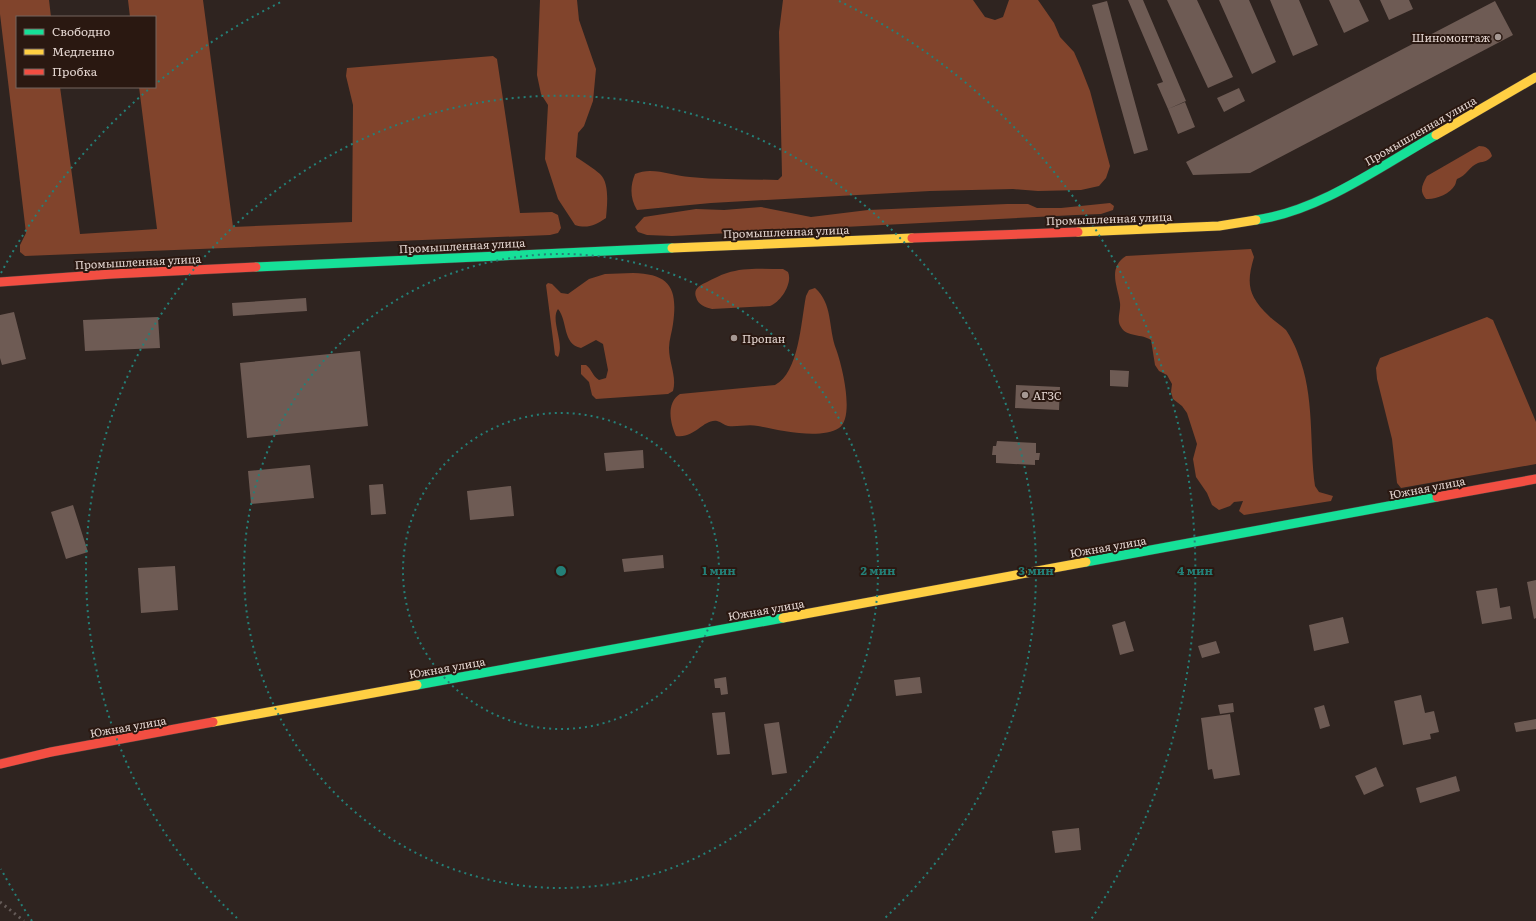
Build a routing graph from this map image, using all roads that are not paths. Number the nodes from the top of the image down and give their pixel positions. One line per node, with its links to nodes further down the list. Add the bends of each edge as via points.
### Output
1 (1536, 77): 2 (street, Промышленная улица, via 1333,194 1273,218 1226,225 606,250 112,274)
2 (0, 282)
3 (1536, 479): 4 (street, Южная улица, via 83,746)
4 (0, 764)

